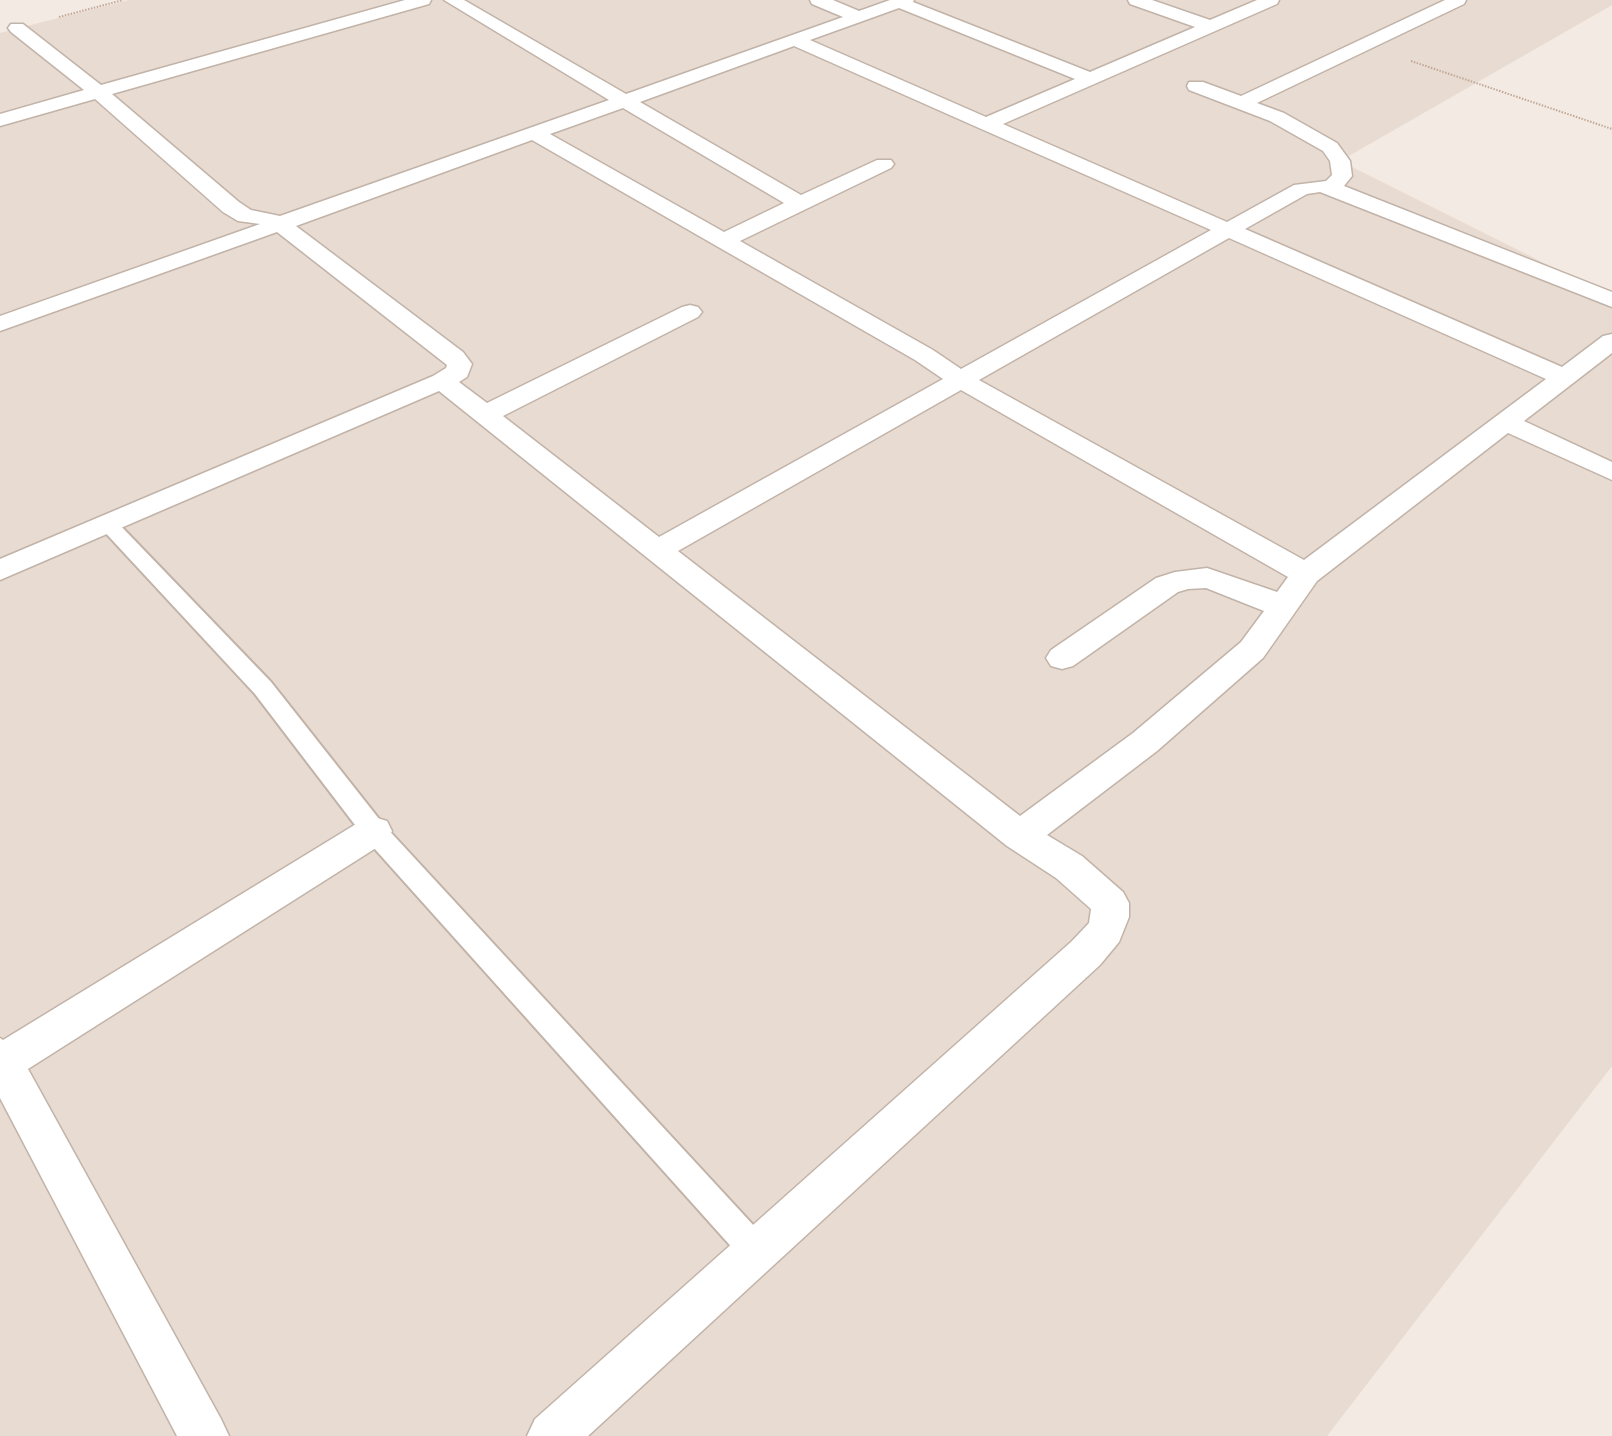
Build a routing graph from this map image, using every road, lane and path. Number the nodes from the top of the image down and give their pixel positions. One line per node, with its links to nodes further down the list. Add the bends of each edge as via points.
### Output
1 (423, 0): 15 (street)
2 (452, 0): 16 (street)
3 (818, 0): 8 (street)
4 (1136, 0): 9 (street)
5 (1271, 0): 9 (street)
6 (1458, 0): 12 (street)
7 (902, 1): 8 (street); 13 (street)
8 (859, 17): 11 (street)
9 (1209, 26): 13 (street)
10 (17, 28): 15 (street)
11 (795, 40): 16 (street); 19 (street)
12 (1363, 45): 17 (street); 20 (path)
13 (1092, 79): 19 (street)
14 (1196, 86): 17 (street)
15 (99, 93): 18 (street); 25 (street, via 231,207 246,216)
16 (622, 101): 21 (street); 24 (street)
17 (1242, 103): 23 (street, via 1277,117 1330,147 1340,161 1342,176)
18 (0, 120)
19 (986, 124): 26 (street)
20 (1612, 129)
21 (534, 133): 25 (street); 27 (street)
22 (884, 164): 24 (street)
23 (1331, 189): 26 (street, via 1301,189); 28 (street)
24 (801, 204): 27 (street)
25 (280, 224): 30 (street); 34 (street, via 454,357 460,364 458,372)
26 (1227, 231): 32 (street); 33 (street)
27 (722, 241): 33 (street)
28 (1612, 300)
29 (690, 312): 35 (street)
30 (0, 324)
31 (1612, 341): 32 (street)
32 (1563, 377): 36 (street)
33 (962, 380): 39 (street); 41 (street)
34 (442, 381): 35 (street); 38 (street)
35 (484, 415): 39 (street)
36 (1505, 422): 37 (street); 41 (street)
37 (1612, 472)
38 (108, 524): 40 (street); 44 (lane, via 262,688)
39 (657, 550): 45 (street)
40 (0, 570)
41 (1306, 574): 42 (street)
42 (1282, 608): 43 (street, via 1207,578 1186,579 1167,585); 45 (street, via 1252,650 1145,742)
43 (1062, 658)
44 (374, 831): 46 (street); 47 (lane)
45 (1020, 836): 47 (street, via 1069,867 1110,903 1106,931)
46 (1, 1060): 48 (street)
47 (756, 1251): 49 (street)
48 (204, 1436)
49 (552, 1436)

